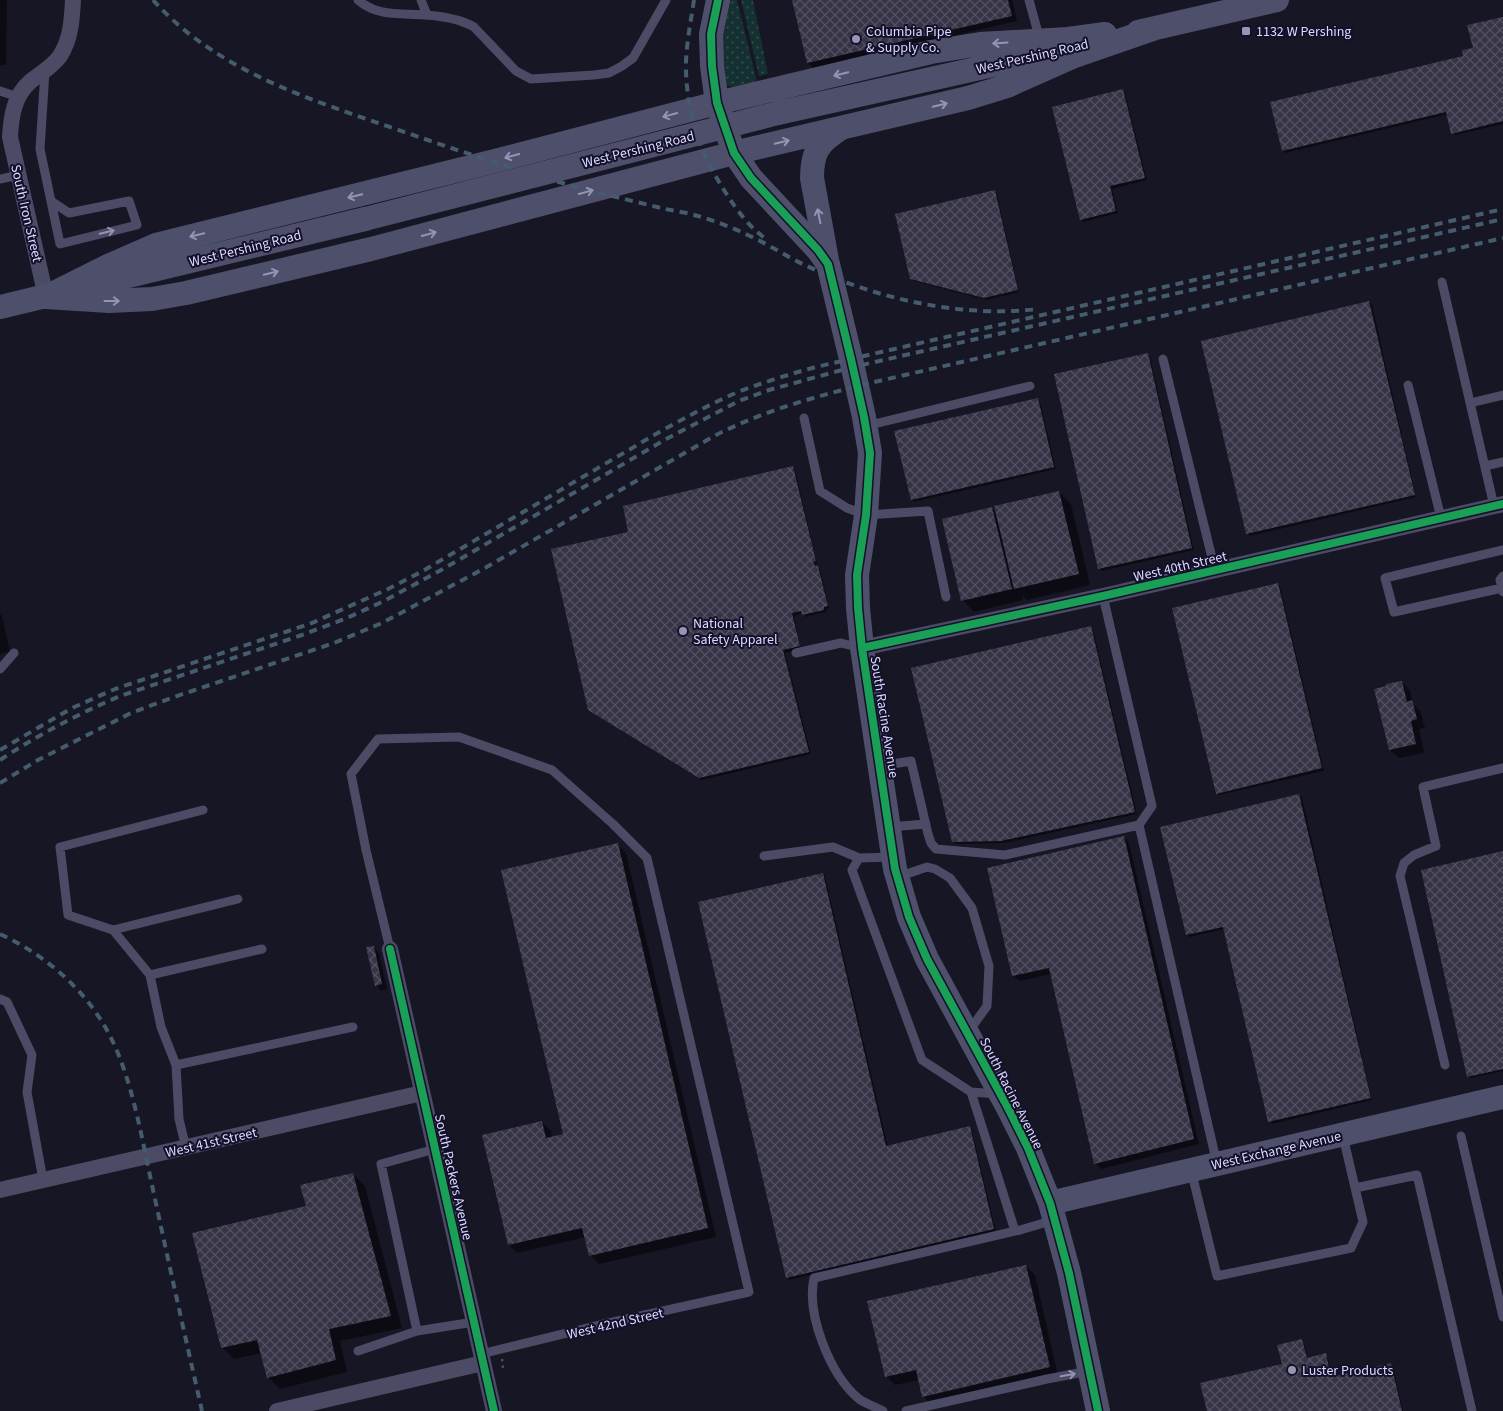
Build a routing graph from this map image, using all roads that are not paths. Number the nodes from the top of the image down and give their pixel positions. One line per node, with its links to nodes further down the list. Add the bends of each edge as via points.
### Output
1 (73, 0): 11 (street, South Iron Street, via 68,39 60,56)
2 (358, 0): 8 (lane, via 374,11)
3 (421, 0): 8 (lane)
4 (666, 0): 8 (lane, via 634,58 622,66 594,75 543,80 531,79 516,71 474,27 457,20)
5 (718, 0): 14 (main road, South Racine Avenue, via 711,34)
6 (1029, 0): 10 (lane)
7 (1277, 0): 9 (main road, West Pershing Road)
8 (427, 15)
9 (1154, 29): 10 (main road); 15 (main road, one-way to 9, via 1007,86 1072,57); 22 (main road, West Pershing Road, bridge, via 778,113)
10 (1040, 41): 14 (main road, one-way to 14, via 980,44 931,52)
11 (45, 70): 13 (street, South Iron Street); 19 (lane, via 40,149)
12 (0, 91): 13 (lane)
13 (18, 97): 17 (street, South Iron Street, via 11,116 10,137)
14 (717, 103): 16 (main road, South Racine Avenue); 22 (main road, one-way to 22, via 156,245)
15 (843, 128): 16 (main road, one-way to 15); 20 (main road, one-way to 15, via 812,165 826,138)
16 (734, 153): 20 (main road, South Racine Avenue, via 751,178); 22 (main road, one-way to 16, via 109,302 152,300 186,293 370,249)
17 (19, 175): 18 (lane); 22 (street, South Iron Street)
18 (0, 179)
19 (51, 201): 19 (lane, one-way to 19, via 60,244 137,225 129,201 69,213)
20 (828, 264): 30 (main road, South Racine Avenue)
21 (1442, 282): 28 (lane)
22 (46, 297): 23 (main road, West Pershing Road)
23 (0, 307)
24 (1163, 359): 37 (lane)
25 (1408, 385): 35 (lane)
26 (1030, 386): 30 (lane)
27 (1503, 395): 28 (lane)
28 (1470, 403): 32 (lane)
29 (804, 418): 34 (lane, via 820,491 847,508)
30 (866, 426): 34 (main road, South Racine Avenue, via 870,453)
31 (1503, 462): 32 (lane)
32 (1485, 466): 33 (lane)
33 (1499, 505): 35 (street, West 40th Street)
34 (866, 515): 41 (lane, via 928,511); 42 (main road, South Racine Avenue, via 857,575)
35 (1441, 518): 37 (street, West 40th Street)
36 (1503, 550): 39 (lane, via 1385,578 1394,612)
37 (1216, 570): 40 (street, West 40th Street)
38 (1503, 576): 39 (lane, via 1500,580)
39 (1502, 591)
40 (1102, 596): 42 (street, West 40th Street); 50 (lane, via 1152,806)
41 (946, 597)
42 (862, 648): 44 (lane, via 841,643); 46 (main road, South Racine Avenue)
43 (14, 653): 45 (lane)
44 (796, 653)
45 (0, 669)
46 (880, 766): 49 (lane, via 911,761); 51 (main road, South Racine Avenue)
47 (1503, 768): 64 (lane, via 1423,787 1436,846 1414,854 1404,864 1400,876)
48 (202, 810): 56 (lane, via 60,847 68,915)
49 (926, 824): 50 (lane, via 931,844 936,849 1005,855); 51 (lane)
50 (1139, 825): 73 (lane)
51 (889, 827): 54 (main road, South Racine Avenue)
52 (764, 856): 53 (lane, via 833,847)
53 (859, 858): 54 (lane); 66 (lane, via 852,870 922,1060)
54 (896, 867): 62 (main road, South Racine Avenue, via 910,918 926,959); 62 (lane, via 935,869 950,878 972,908 989,966 987,1006)
55 (238, 899): 56 (lane)
56 (113, 930): 59 (lane)
57 (262, 949): 59 (lane)
58 (390, 949): 65 (street, South Packers Avenue); 84 (lane, West 42nd Street, via 351,774 378,739 459,737 552,770 613,824 647,858 748,1292 604,1324)
59 (150, 975): 63 (lane, via 161,1026)
60 (0, 999): 75 (lane, via 7,1002 32,1055 27,1092)
61 (353, 1027): 63 (lane)
62 (967, 1034): 67 (main road, South Racine Avenue)
63 (176, 1065): 71 (lane, via 179,1119)
64 (1445, 1065)
65 (422, 1092): 71 (street, West 41st Street); 72 (street, South Packers Avenue)
66 (970, 1092): 67 (lane); 79 (lane)
67 (1001, 1094): 78 (main road, South Racine Avenue, via 1028,1148)
68 (1503, 1097): 69 (main road, West Exchange Avenue)
69 (1342, 1134): 73 (main road, West Exchange Avenue); 76 (lane)
70 (1462, 1136): 80 (lane)
71 (186, 1148): 75 (street, West 41st Street)
72 (435, 1149): 81 (street, South Packers Avenue); 82 (lane, via 381,1164)
73 (1217, 1164): 74 (main road, West Exchange Avenue)
74 (1191, 1170): 76 (lane, via 1217,1276 1351,1248 1363,1222); 78 (main road, West Exchange Avenue)
75 (43, 1180): 77 (street, West 41st Street)
76 (1355, 1188): 91 (lane, via 1417,1175)
77 (0, 1190)
78 (1052, 1211): 79 (lane); 85 (main road, South Racine Avenue)
79 (1015, 1231): 88 (lane, via 814,1278 811,1291 826,1354 840,1377 860,1399)
80 (1503, 1317)
81 (474, 1322): 82 (lane); 84 (street, South Packers Avenue)
82 (417, 1331): 83 (lane)
83 (358, 1351)
84 (482, 1359): 86 (street, West 42nd Street); 87 (street, South Packers Avenue)
85 (1089, 1371): 89 (lane, one-way to 85); 90 (main road, South Racine Avenue)
86 (277, 1411)
87 (494, 1411)
88 (883, 1411)
89 (906, 1411)
90 (1098, 1411)
91 (1472, 1411)

